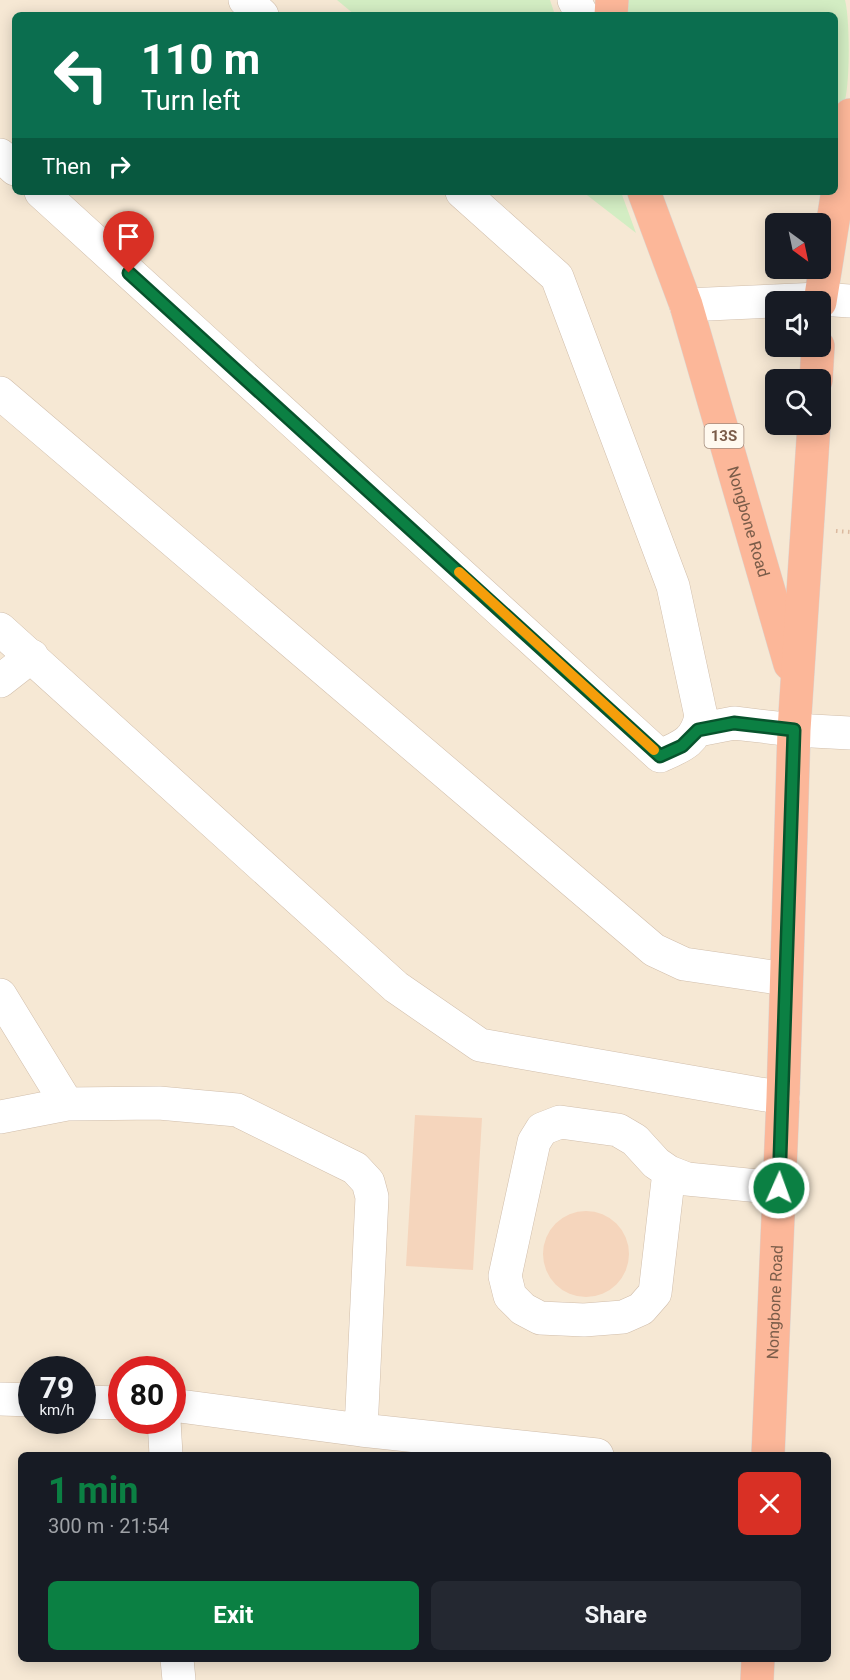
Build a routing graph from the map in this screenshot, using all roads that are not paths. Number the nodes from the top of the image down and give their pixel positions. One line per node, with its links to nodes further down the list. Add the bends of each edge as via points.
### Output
1 (245, 0): 2 (street)
2 (259, 12)
3 (850, 106): 5 (highway)
4 (850, 115): 11 (highway)
5 (838, 121)
6 (0, 155): 7 (street)
7 (12, 166)
8 (43, 195): 20 (street, via 660,756 682,746)
9 (465, 195): 20 (street, via 557,277 673,586 701,716)
10 (646, 195): 13 (highway, Nongbone Road / 13S)
11 (831, 291)
12 (765, 302): 13 (street)
13 (686, 304): 19 (highway, Nongbone Road / 13S)
14 (0, 393): 23 (street, via 654,950 684,964)
15 (813, 435): 19 (highway, Nongbone Road / 13S)
16 (0, 628): 17 (street)
17 (32, 656): 18 (street); 25 (street, via 396,987 480,1045)
18 (0, 681)
19 (796, 683): 21 (highway, Nongbone Road / 13S)
20 (698, 730): 21 (street, via 734,723)
21 (794, 730): 22 (street); 23 (highway, Nongbone Road / 13S)
22 (850, 733)
23 (786, 979): 25 (highway, Nongbone Road / 13S)
24 (0, 996): 26 (street)
25 (783, 1098): 29 (highway, Nongbone Road / 13S)
26 (68, 1104): 27 (street); 33 (street, via 159,1103 237,1110 362,1175 372,1197)
27 (0, 1117)
28 (669, 1172): 28 (street, via 655,1293 641,1309 623,1317 540,1318 510,1296 505,1276 534,1142 542,1129 560,1122 618,1130 635,1140); 29 (street, via 687,1179)
29 (779, 1188): 37 (highway, Nongbone Road / 13S)
30 (0, 1399): 31 (street)
31 (18, 1400)
32 (186, 1407): 33 (street)
33 (361, 1430): 36 (street)
34 (165, 1434): 35 (street)
35 (166, 1452)
36 (569, 1452)
37 (768, 1452)
38 (177, 1662): 40 (street)
39 (758, 1662): 41 (highway)
40 (179, 1680)
41 (757, 1680)

